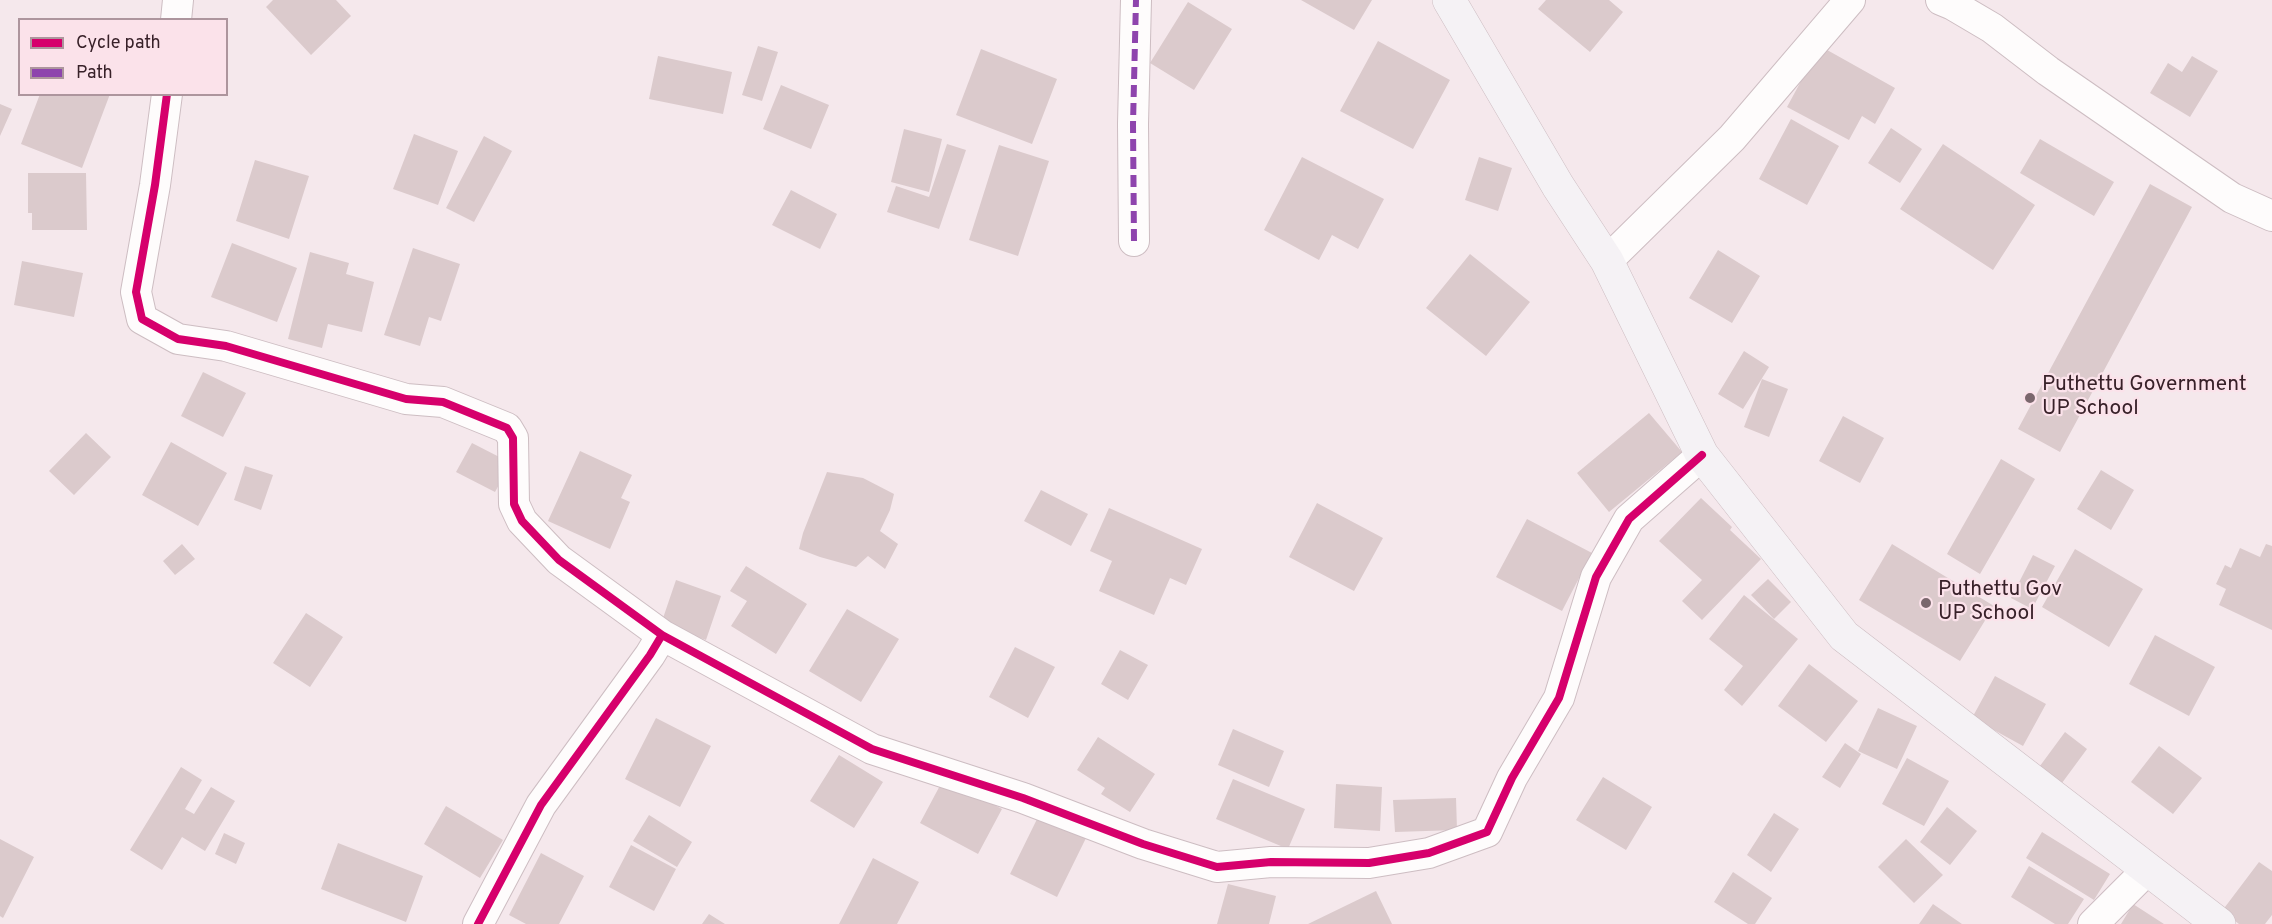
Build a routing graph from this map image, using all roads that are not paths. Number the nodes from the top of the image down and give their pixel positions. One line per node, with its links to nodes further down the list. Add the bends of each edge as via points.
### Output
1 (178, 0): 6 (street)
2 (1136, 0): 9 (street)
3 (1449, 0): 10 (main road, via 1558,186)
4 (1850, 0): 10 (street, via 1732,138)
5 (1941, 0): 8 (street, via 1992,28 2232,198)
6 (176, 18)
7 (166, 96): 12 (street, via 136,292 142,319 178,339 226,346 406,399 442,402 507,428 513,438 514,504 522,521 559,560)
8 (2272, 216)
9 (1134, 241)
10 (1607, 261): 11 (main road)
11 (1702, 455): 12 (street, via 1629,519 1596,578 1559,698 1512,778 1487,832 1429,853 1369,863 1272,862 1217,867 872,749); 13 (main road, via 1844,636)
12 (663, 635): 14 (street, via 541,805)
13 (2147, 870): 15 (street); 16 (main road)
14 (478, 924)
15 (2093, 924)
16 (2219, 924)

